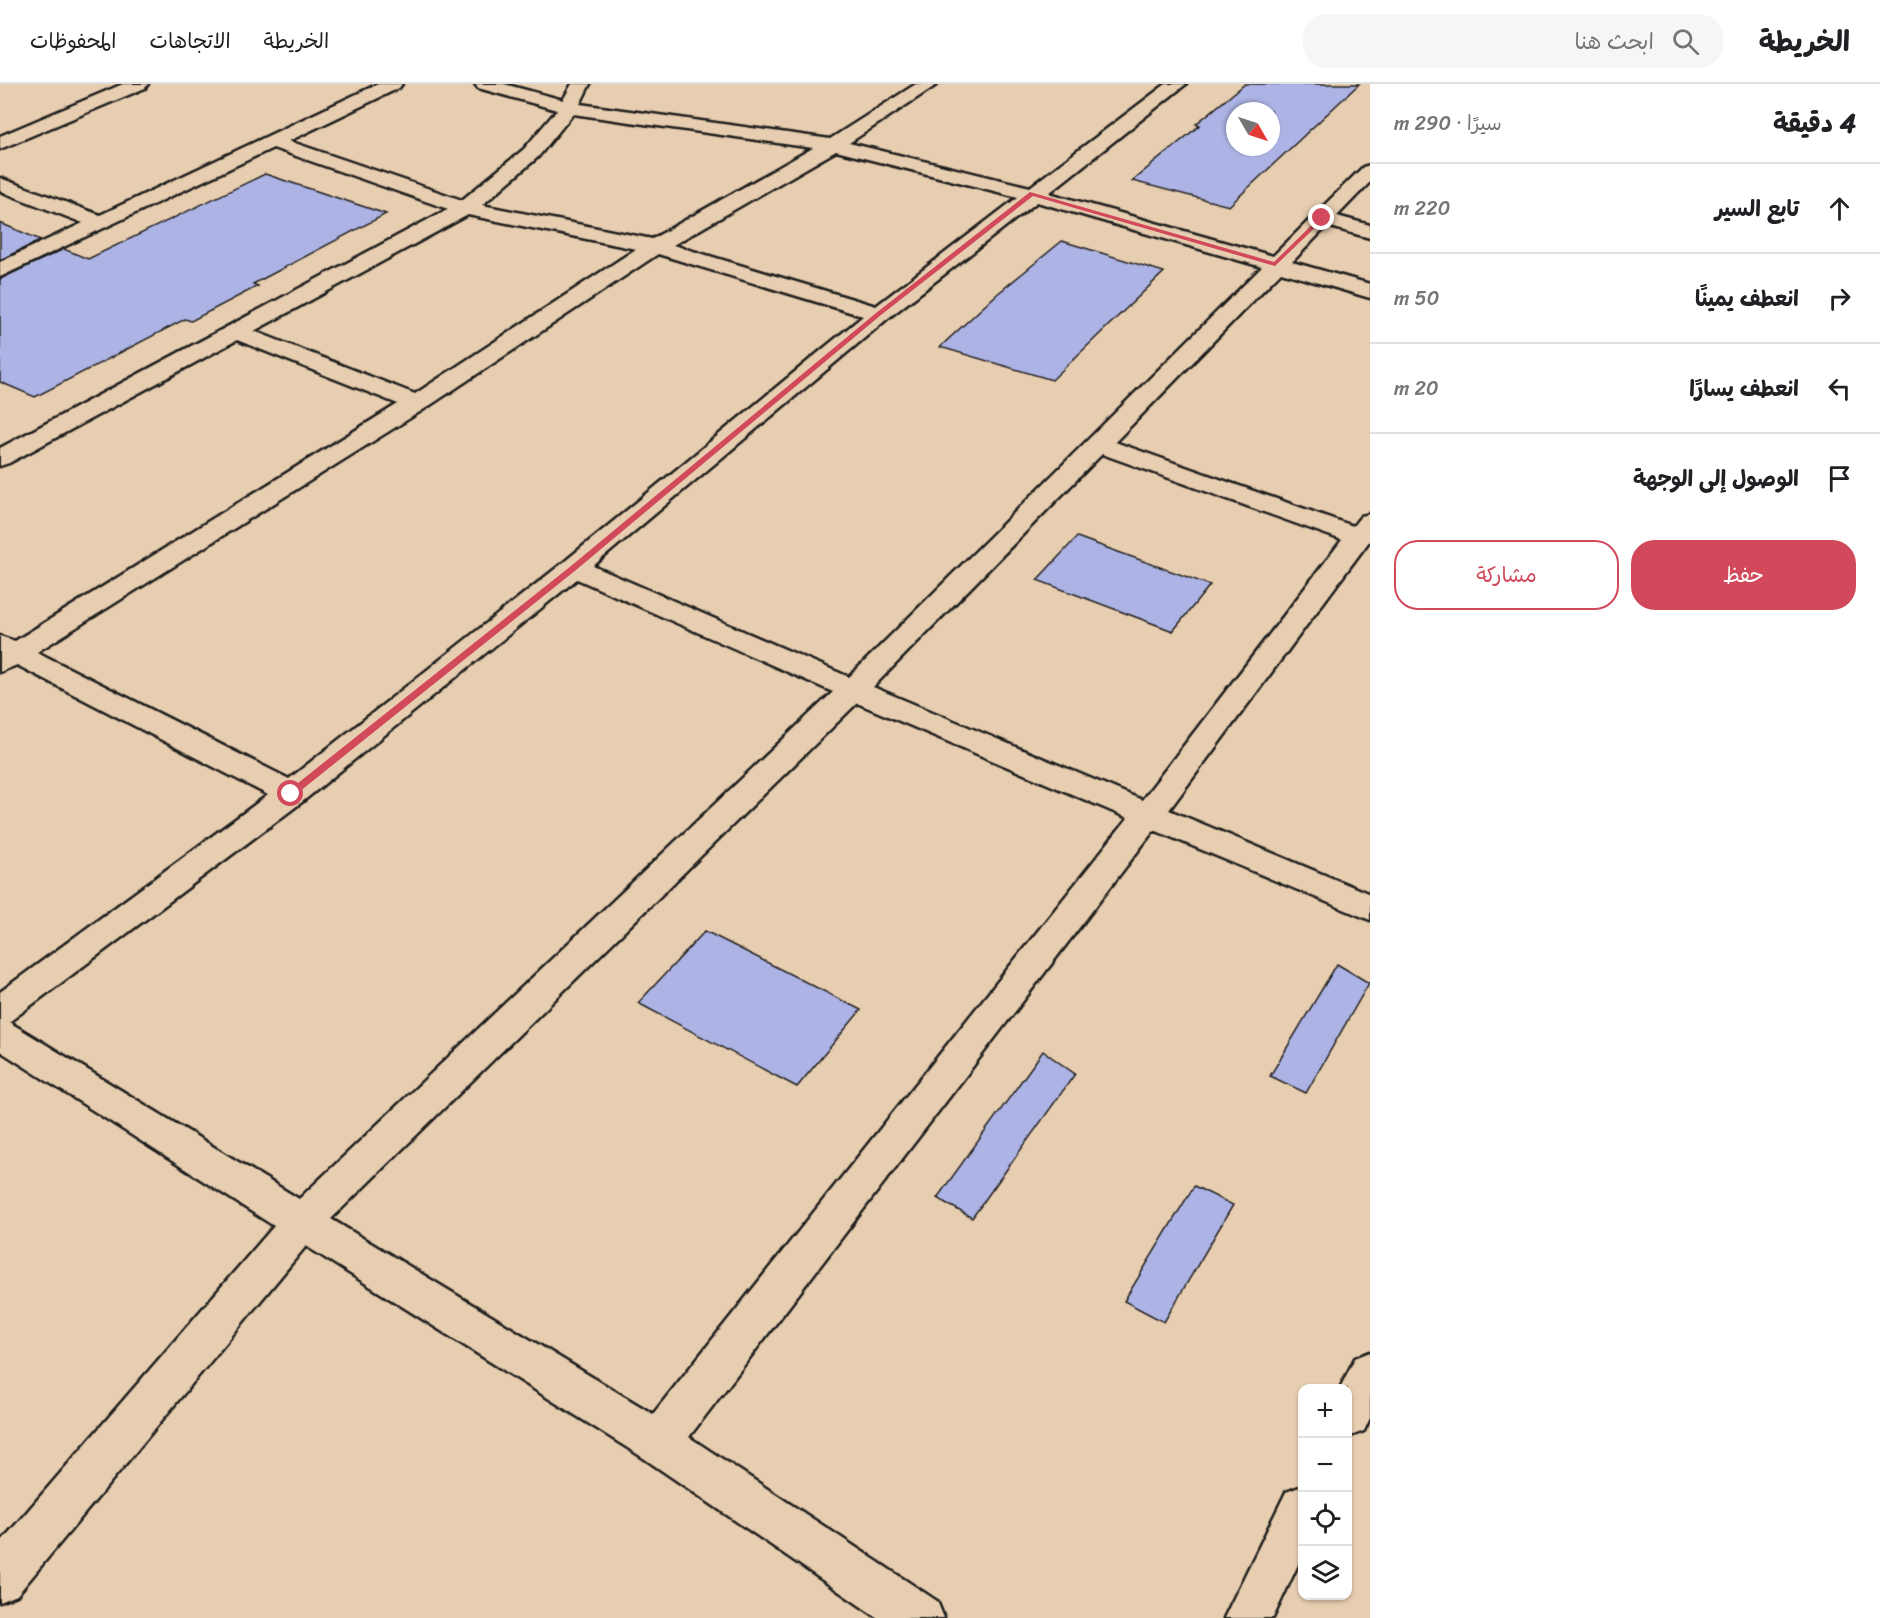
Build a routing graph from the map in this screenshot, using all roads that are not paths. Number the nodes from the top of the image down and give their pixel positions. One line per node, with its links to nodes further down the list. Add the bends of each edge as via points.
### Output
1 (140, 84): 9 (street)
2 (393, 84): 8 (street)
3 (484, 84): 7 (street)
4 (581, 84): 7 (street)
5 (929, 84): 10 (street)
6 (1177, 84): 13 (street)
7 (570, 108): 10 (street); 14 (street, via 509,175)
8 (271, 141): 14 (street); 16 (street)
9 (0, 143)
10 (833, 145): 13 (street); 18 (street)
11 (1370, 171): 15 (street)
12 (0, 184): 16 (street)
13 (1032, 194): 19 (street); 22 (street)
14 (465, 208): 18 (street); 23 (street)
15 (1322, 218): 17 (street); 19 (street)
16 (101, 222): 20 (street)
17 (1370, 232)
18 (655, 246): 22 (street); 24 (street)
19 (1275, 264): 21 (street); 25 (street)
20 (0, 270)
21 (1370, 291)
22 (879, 314): 28 (street)
23 (234, 331): 24 (street); 26 (street)
24 (417, 403): 29 (street)
25 (1097, 444): 27 (street); 30 (street)
26 (0, 458)
27 (1364, 530): 32 (street)
28 (574, 568): 30 (street); 31 (street)
29 (5, 653): 31 (street)
30 (853, 690): 32 (street); 36 (street)
31 (291, 794): 34 (street)
32 (1148, 815): 33 (street); 39 (street)
33 (1370, 908)
34 (0, 1011)
35 (0, 1033): 36 (street)
36 (302, 1222): 39 (street); 41 (street)
37 (1370, 1372): 38 (street)
38 (1352, 1407)
39 (658, 1442): 43 (street)
40 (1298, 1518): 42 (street)
41 (0, 1579)
42 (1258, 1615)
43 (920, 1618)

